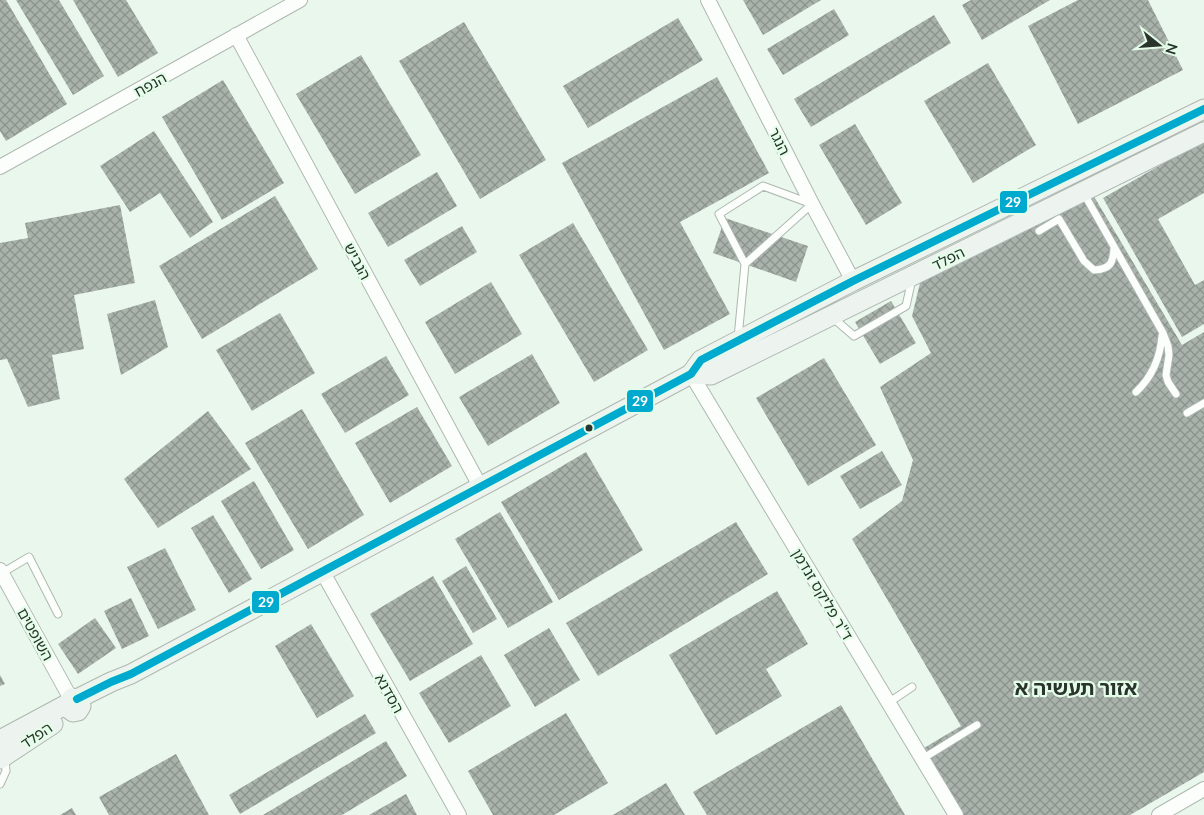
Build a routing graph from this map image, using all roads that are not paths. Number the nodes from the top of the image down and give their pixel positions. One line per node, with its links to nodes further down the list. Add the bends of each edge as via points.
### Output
1 (300, 0): 3 (street, הנפח)
2 (708, 0): 8 (street, הנגר)
3 (236, 35): 6 (street, הנפח); 22 (street, הגביש)
4 (1204, 109): 13 (street, הפלד)
5 (1204, 132): 7 (street, הפלד)
6 (0, 167)
7 (1082, 192): 10 (lane); 12 (street, הפלד)
8 (812, 204): 11 (lane); 11 (lane, via 763,186 719,214); 13 (street, הנגר)
9 (1039, 231): 10 (lane, via 1059,219 1084,261 1094,270 1104,270 1110,265)
10 (1114, 248): 15 (lane)
11 (745, 264): 16 (lane)
12 (912, 275): 14 (street, הפלד); 14 (lane, via 906,306 854,336)
13 (853, 281): 16 (street, הפלד)
14 (830, 316): 17 (street, הפלד, via 710,375)
15 (1162, 333): 18 (lane, via 1154,368); 19 (lane, via 1168,346 1166,375)
16 (738, 341): 17 (street, הפלד, via 701,360)
17 (690, 374): 22 (street, הפלד); 27 (street, ד''ר פליקס זנדמן)
18 (1136, 392)
19 (1176, 394)
20 (1204, 403): 21 (lane)
21 (1188, 412)
22 (480, 486): 23 (street, הפלד)
23 (322, 571): 28 (street, הפלד); 34 (street, הסדנא)
24 (1, 572): 25 (lane, via 29,557); 28 (street, השופטים)
25 (58, 614)
26 (912, 687): 27 (lane)
27 (888, 703): 31 (street, ד''ר פליקס זנדמן)
28 (73, 704): 30 (street, הפלד)
29 (977, 726): 31 (lane)
30 (2, 752): 32 (lane, via 6,771)
31 (922, 759): 35 (street, ד''ר פליקס זנדמן)
32 (0, 784)
33 (1204, 789): 36 (street)
34 (459, 815)
35 (956, 815)
36 (1159, 815)

